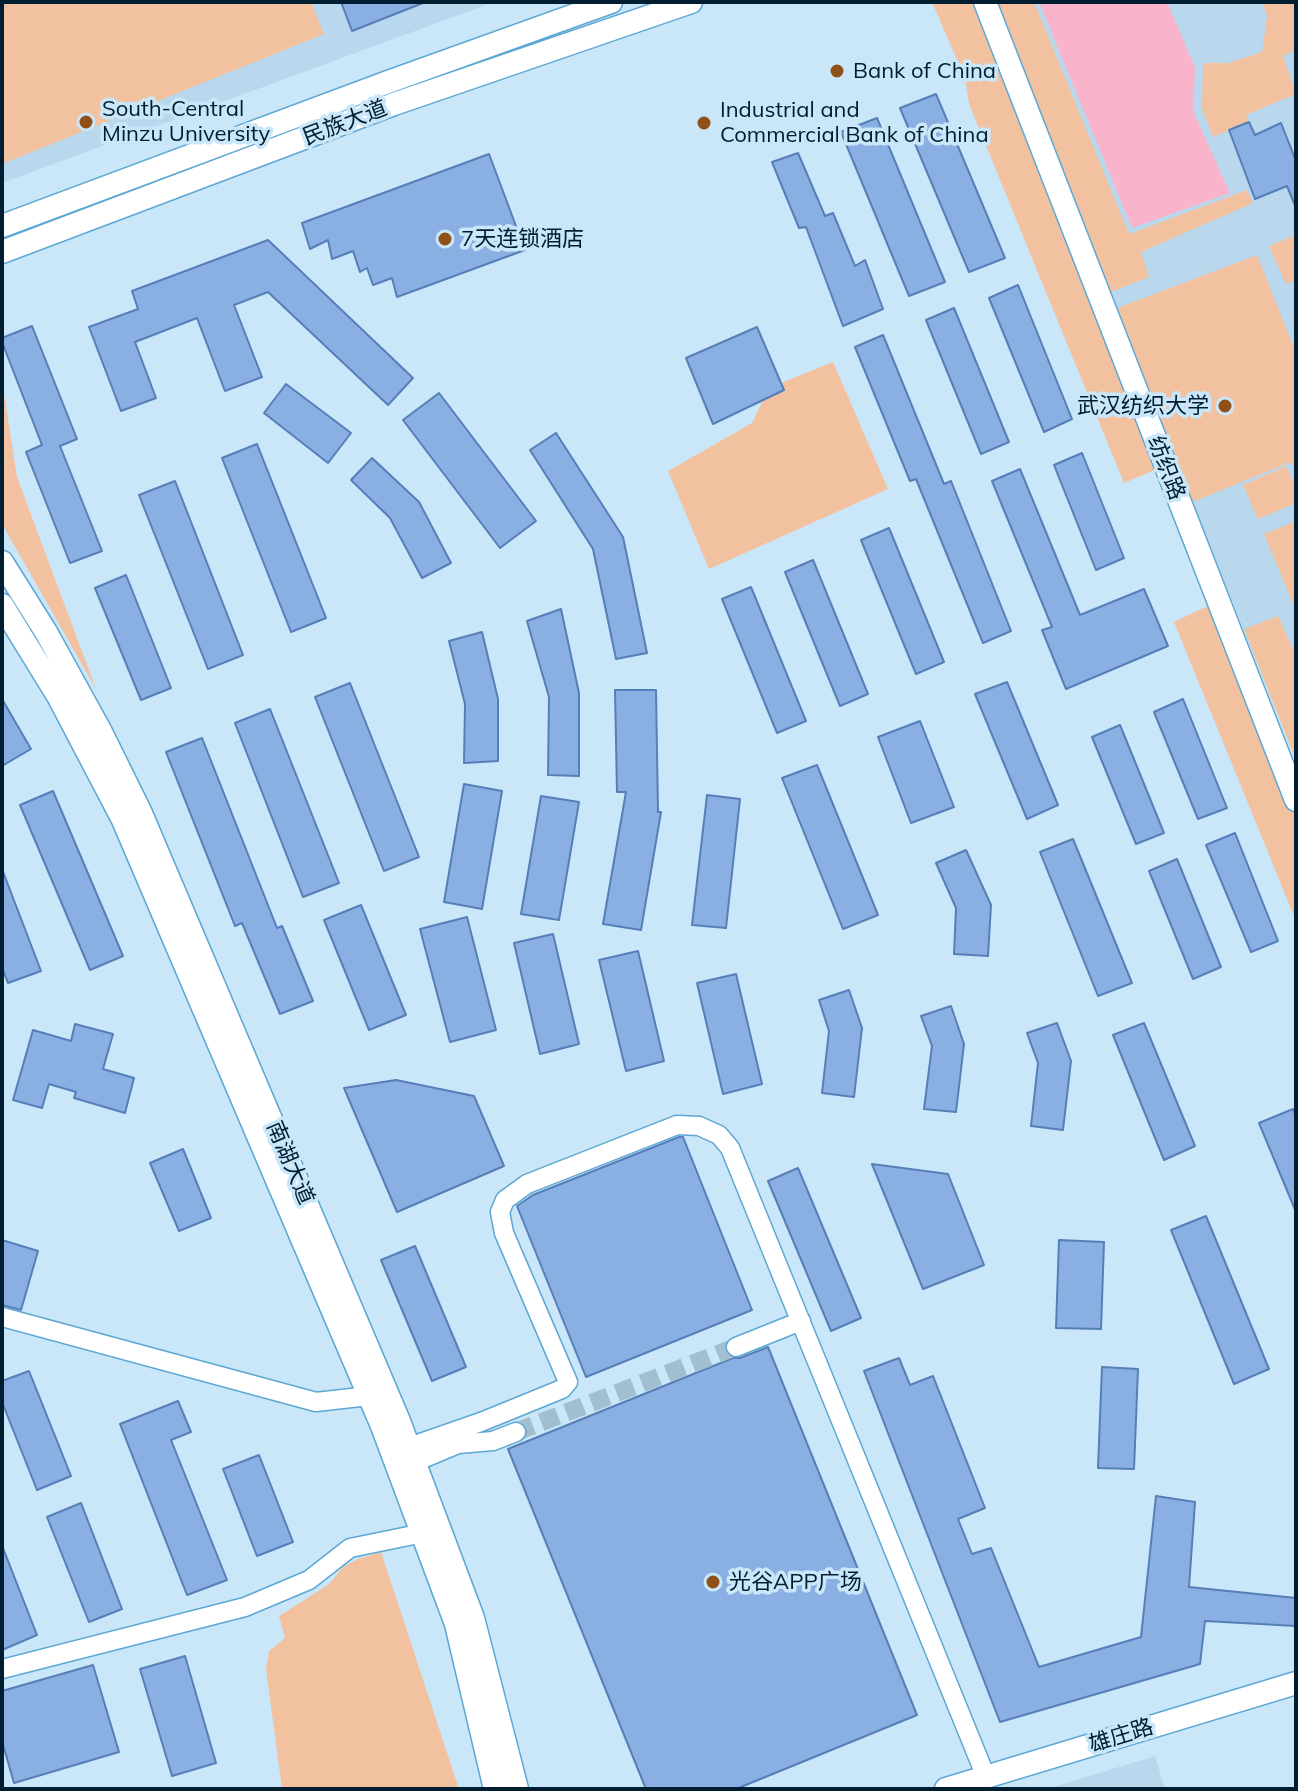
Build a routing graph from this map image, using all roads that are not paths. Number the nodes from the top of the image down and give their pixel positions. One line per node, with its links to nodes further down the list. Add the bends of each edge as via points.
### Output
1 (611, 2): 4 (main road, 民族大道)
2 (691, 2): 5 (main road, 民族大道, via 394,104)
3 (985, 2): 8 (main road, 纺织路)
4 (2, 226)
5 (2, 252)
6 (2, 562): 12 (main road, 南湖大道, via 53,644 140,811)
7 (2, 605): 12 (main road, 南湖大道, via 58,696 123,820)
8 (1296, 800)
9 (2, 1317): 12 (street, via 316,1402)
10 (801, 1321): 11 (street); 14 (street, via 730,1148 719,1135 699,1126 677,1125 527,1184 505,1200 500,1212 504,1233 568,1382); 18 (street)
11 (736, 1347)
12 (377, 1392): 14 (main road, 南湖大道); 15 (main road, 南湖大道)
13 (516, 1432): 14 (street, via 493,1441)
14 (412, 1454): 15 (main road, 南湖大道)
15 (431, 1531): 16 (street, via 350,1548 309,1580 245,1607); 19 (main road, 南湖大道); 20 (main road, 南湖大道, via 473,1618)
16 (2, 1669)
17 (1296, 1683): 18 (main road, 雄庄路)
18 (986, 1777): 21 (main road, 雄庄路)
19 (495, 1789)
20 (517, 1789)
21 (946, 1789)

